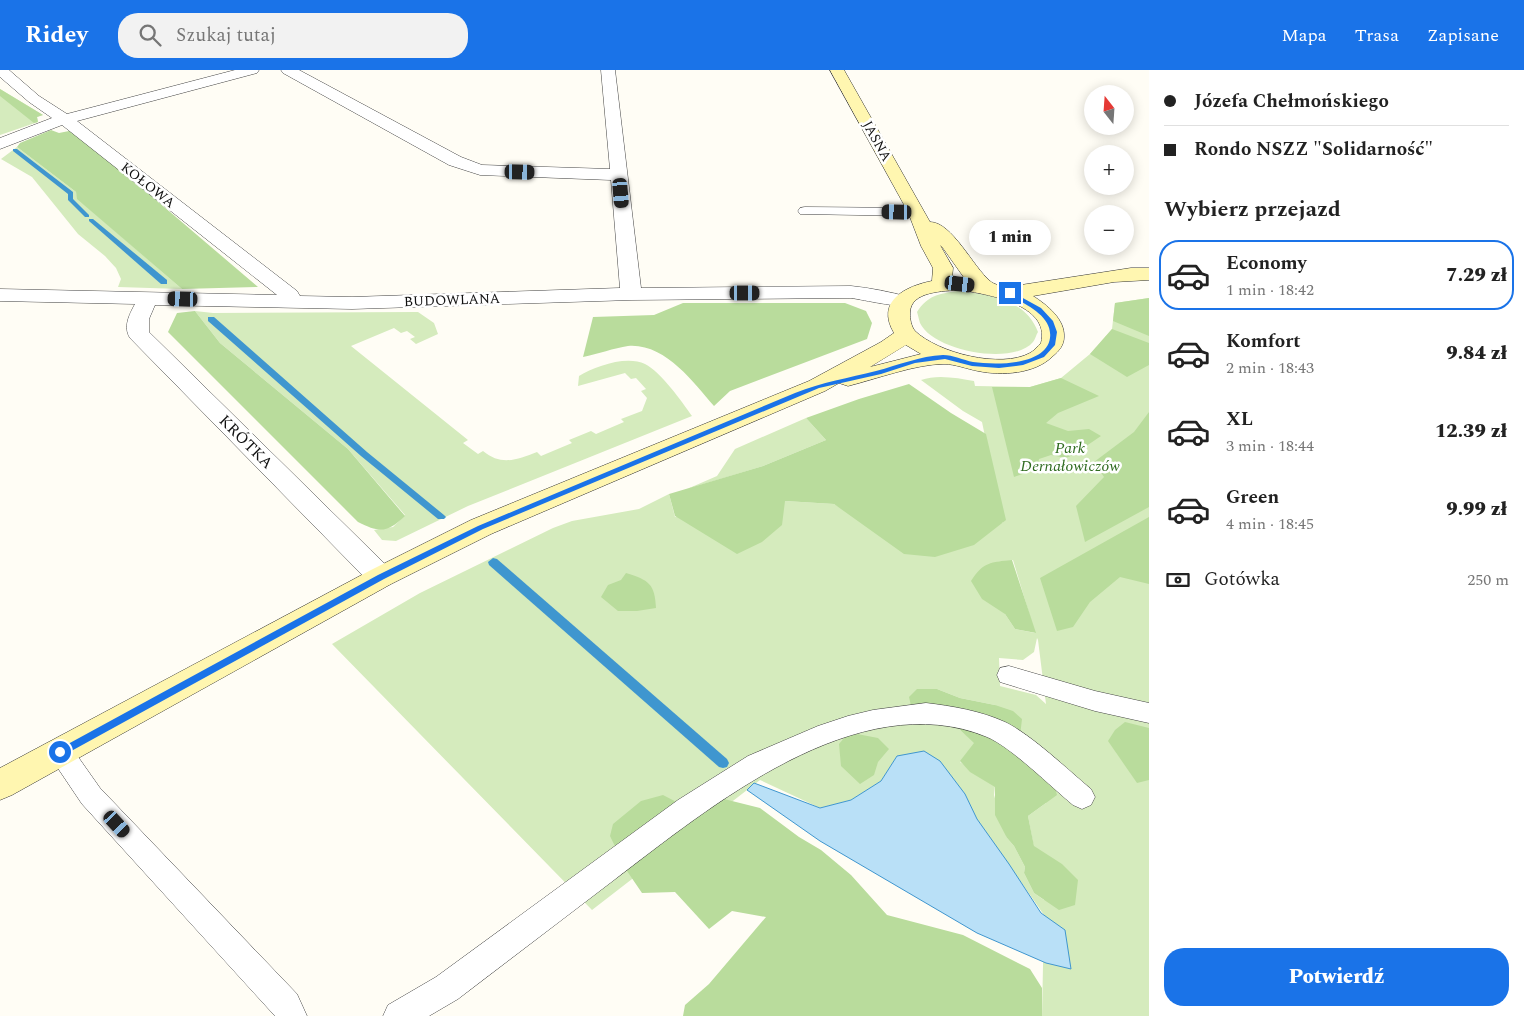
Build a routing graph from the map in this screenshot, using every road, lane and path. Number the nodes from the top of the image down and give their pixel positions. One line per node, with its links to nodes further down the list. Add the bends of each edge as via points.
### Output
1 (0, 70): 6 (street, KOŁOWA)
2 (252, 70): 6 (street)
3 (288, 70): 8 (street, via 455,161 480,170)
4 (608, 70): 8 (street)
5 (837, 70): 10 (street, JASNA)
6 (63, 120): 7 (street); 20 (street, KOŁOWA, via 290,295)
7 (0, 144)
8 (620, 174): 16 (street)
9 (805, 211): 10 (lane)
10 (917, 212): 12 (street, JASNA, via 943,268); 14 (street, JASNA, via 950,244)
11 (1149, 274): 15 (street, via 1102,276 1056,288)
12 (942, 284): 14 (street); 19 (street, via 915,292)
13 (1149, 284): 21 (street, via 1100,290)
14 (984, 287): 15 (street)
15 (1010, 293): 21 (street, via 1039,310)
16 (631, 294): 19 (street, BUDOWLANA, via 851,292); 20 (street, BUDOWLANA)
17 (0, 295): 18 (street, BUDOWLANA)
18 (148, 298): 20 (street, BUDOWLANA); 25 (street, KRÓTKA, via 138,318 138,333)
19 (902, 301): 22 (street, via 898,311 899,323)
20 (288, 303)
21 (1059, 311): 23 (street, via 1052,345 1042,356 1023,363 999,366)
22 (906, 334): 23 (street, via 923,348); 24 (street, via 889,347)
23 (945, 357): 24 (street)
24 (817, 386): 25 (street, via 481,528)
25 (381, 577): 28 (street)
26 (1009, 675): 27 (lane, via 1095,701)
27 (1149, 713)
28 (60, 752): 29 (street); 31 (lane, via 91,796 286,1005)
29 (0, 785)
30 (1082, 796): 32 (lane, via 997,730 968,721 926,713 848,726 757,764 688,808 447,988)
31 (291, 1016)
32 (399, 1016)

